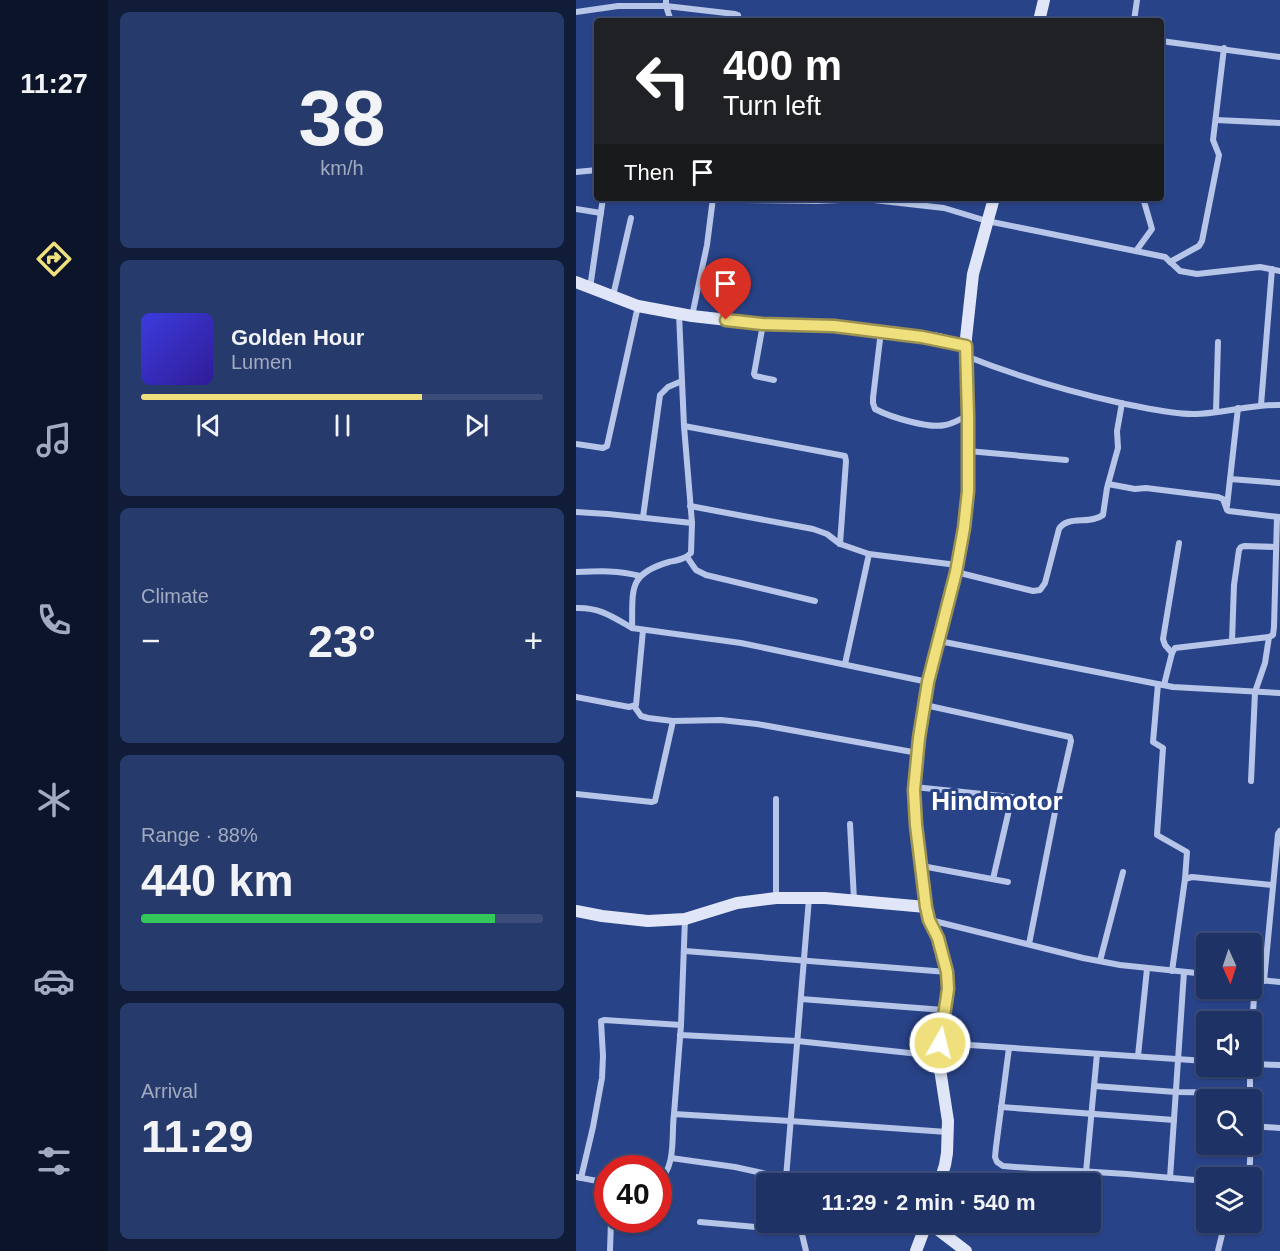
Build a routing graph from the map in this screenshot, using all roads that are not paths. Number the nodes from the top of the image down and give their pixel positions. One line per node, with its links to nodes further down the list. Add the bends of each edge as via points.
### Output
1 (599, 0): 5 (street)
2 (1044, 0): 9 (street)
3 (1137, 0): 10 (street)
4 (666, 3): 5 (street); 7 (street); 8 (street, via 735,14)
5 (598, 9): 6 (street)
6 (576, 12)
7 (670, 18)
8 (738, 18)
9 (1041, 18)
10 (1134, 18)
11 (1164, 41): 12 (street)
12 (1224, 48): 13 (street); 14 (street)
13 (1280, 57)
14 (1216, 120): 15 (street); 28 (street, via 1213,140 1219,154 1201,243)
15 (1280, 123)
16 (594, 170): 17 (street)
17 (576, 172)
18 (603, 201): 24 (street)
19 (713, 201): 36 (street)
20 (883, 201): 26 (street, via 944,208)
21 (993, 201): 26 (street)
22 (1144, 201): 27 (street, via 1152,229)
23 (576, 209): 24 (street)
24 (601, 213): 32 (street)
25 (631, 218): 33 (street)
26 (987, 221): 27 (street); 40 (street, via 973,274)
27 (1136, 251): 28 (street, via 1165,257)
28 (1170, 262): 29 (street, via 1180,271 1197,274)
29 (1272, 269): 30 (street); 44 (street)
30 (1280, 271)
31 (576, 282): 32 (street)
32 (590, 289): 33 (street)
33 (613, 297): 34 (street)
34 (638, 306): 35 (street); 50 (street, via 607,446)
35 (679, 314): 36 (street); 42 (street)
36 (692, 316): 37 (street)
37 (762, 324): 38 (street); 41 (street, via 754,374)
38 (881, 331): 40 (street, via 939,339); 48 (street, via 875,409 929,425 946,425)
39 (1218, 342): 47 (street)
40 (966, 351): 43 (street, via 1002,370); 48 (street)
41 (774, 380)
42 (682, 381): 49 (street); 59 (street, via 660,395)
43 (1122, 403): 47 (street, via 1163,412); 55 (street, via 1118,448)
44 (1261, 405): 45 (street); 46 (street)
45 (1280, 405)
46 (1238, 408): 47 (street); 53 (street)
47 (1216, 412)
48 (968, 416): 51 (street)
49 (684, 426): 56 (street); 63 (street, via 845,456)
50 (576, 444)
51 (968, 451): 52 (street); 67 (street, via 966,509)
52 (1066, 460)
53 (1230, 478): 54 (street); 57 (street)
54 (1280, 483)
55 (1108, 484): 57 (street, via 1218,497); 67 (street, via 1103,515 1061,525 1040,590)
56 (690, 506): 61 (street); 63 (street, via 813,529)
57 (1227, 510): 60 (street)
58 (576, 512): 59 (street)
59 (643, 517): 61 (street)
60 (1278, 517): 64 (street)
61 (692, 523): 66 (street, via 692,550)
62 (1179, 543): 77 (street, via 1163,639)
63 (840, 544): 65 (street)
64 (1276, 546): 74 (street, via 1274,631); 76 (street, via 1244,546 1239,550)
65 (869, 554): 67 (street); 78 (street)
66 (687, 557): 69 (street, via 654,567); 70 (street, via 696,570 706,575)
67 (957, 568): 75 (street)
68 (576, 572): 69 (street, via 613,571)
69 (640, 576): 72 (street, via 634,590)
70 (815, 601)
71 (576, 608): 72 (street, via 597,609)
72 (632, 628): 73 (street)
73 (643, 630): 78 (street, via 741,643); 85 (street)
74 (1269, 637): 76 (street); 81 (street)
75 (939, 641): 79 (street); 80 (street)
76 (1232, 641): 77 (street, via 1179,647)
77 (1172, 653): 80 (street)
78 (845, 664): 79 (street)
79 (928, 682): 84 (street)
80 (1161, 685): 81 (street); 99 (street, via 1153,742 1163,748 1157,835 1187,852)
81 (1255, 692): 82 (street); 88 (street)
82 (1280, 693)
83 (576, 697): 85 (street)
84 (925, 705): 87 (street); 93 (street, via 1070,737)
85 (634, 706): 86 (street, via 643,717)
86 (673, 721): 87 (street, via 757,724); 90 (street, via 655,801)
87 (918, 753): 89 (street)
88 (1251, 781)
89 (914, 787): 91 (street); 96 (street)
90 (576, 794)
91 (1012, 797): 93 (street); 98 (street)
92 (776, 799): 102 (street)
93 (1056, 807): 109 (street)
94 (850, 824): 104 (street)
95 (1280, 831): 101 (street)
96 (921, 866): 98 (street); 105 (street)
97 (1123, 872): 112 (street)
98 (993, 879): 100 (street)
99 (1185, 879): 101 (street); 114 (street)
100 (1008, 882)
101 (1273, 885): 118 (street)
102 (776, 898): 103 (street); 107 (street, via 737,903)
103 (809, 898): 104 (street); 111 (street)
104 (854, 900): 105 (street)
105 (926, 907): 108 (street)
106 (576, 910): 107 (street, via 648,921)
107 (685, 919): 110 (street)
108 (929, 920): 109 (street); 115 (street)
109 (1029, 944): 112 (street)
110 (685, 951): 111 (street); 122 (street)
111 (804, 960): 115 (street); 120 (street)
112 (1100, 961): 113 (street)
113 (1147, 969): 114 (street); 128 (street)
114 (1172, 971): 116 (street)
115 (947, 972): 121 (street)
116 (1184, 972): 117 (street); 129 (street)
117 (1196, 973)
118 (1264, 981): 119 (street)
119 (1280, 982)
120 (801, 999): 121 (street); 124 (street)
121 (945, 1010): 126 (street)
122 (681, 1025): 123 (street); 150 (street, via 601,1021 602,1078)
123 (680, 1035): 124 (street); 138 (street)
124 (797, 1041): 126 (street); 140 (street)
125 (1009, 1048): 126 (street); 127 (street); 136 (street)
126 (939, 1049): 143 (street)
127 (1097, 1054): 128 (street); 133 (street)
128 (1138, 1056): 129 (street)
129 (1178, 1059): 130 (street); 134 (street)
130 (1196, 1060)
131 (1262, 1065): 132 (street)
132 (1280, 1065)
133 (1094, 1086): 134 (street); 137 (street)
134 (1176, 1092): 135 (street); 139 (street)
135 (1196, 1093)
136 (1001, 1107): 137 (street); 146 (street, via 997,1162 1003,1166)
137 (1092, 1113): 139 (street); 146 (street)
138 (674, 1114): 140 (street); 144 (street)
139 (1174, 1120): 151 (street)
140 (790, 1121): 143 (street); 148 (street)
141 (1262, 1127): 142 (street)
142 (1280, 1128)
143 (948, 1132): 149 (street)
144 (671, 1155)
145 (672, 1158): 147 (street)
146 (1086, 1172): 151 (street)
147 (763, 1173)
148 (786, 1173)
149 (942, 1173)
150 (579, 1178): 153 (street)
151 (1170, 1178): 152 (street)
152 (1196, 1180)
153 (594, 1181)
154 (700, 1222): 155 (street)
155 (756, 1227)
156 (611, 1233): 161 (street)
157 (802, 1233): 162 (street)
158 (923, 1233): 163 (street)
159 (942, 1233): 164 (street)
160 (1222, 1233): 165 (street)
161 (610, 1251)
162 (806, 1251)
163 (916, 1251)
164 (966, 1251)
165 (1218, 1251)

